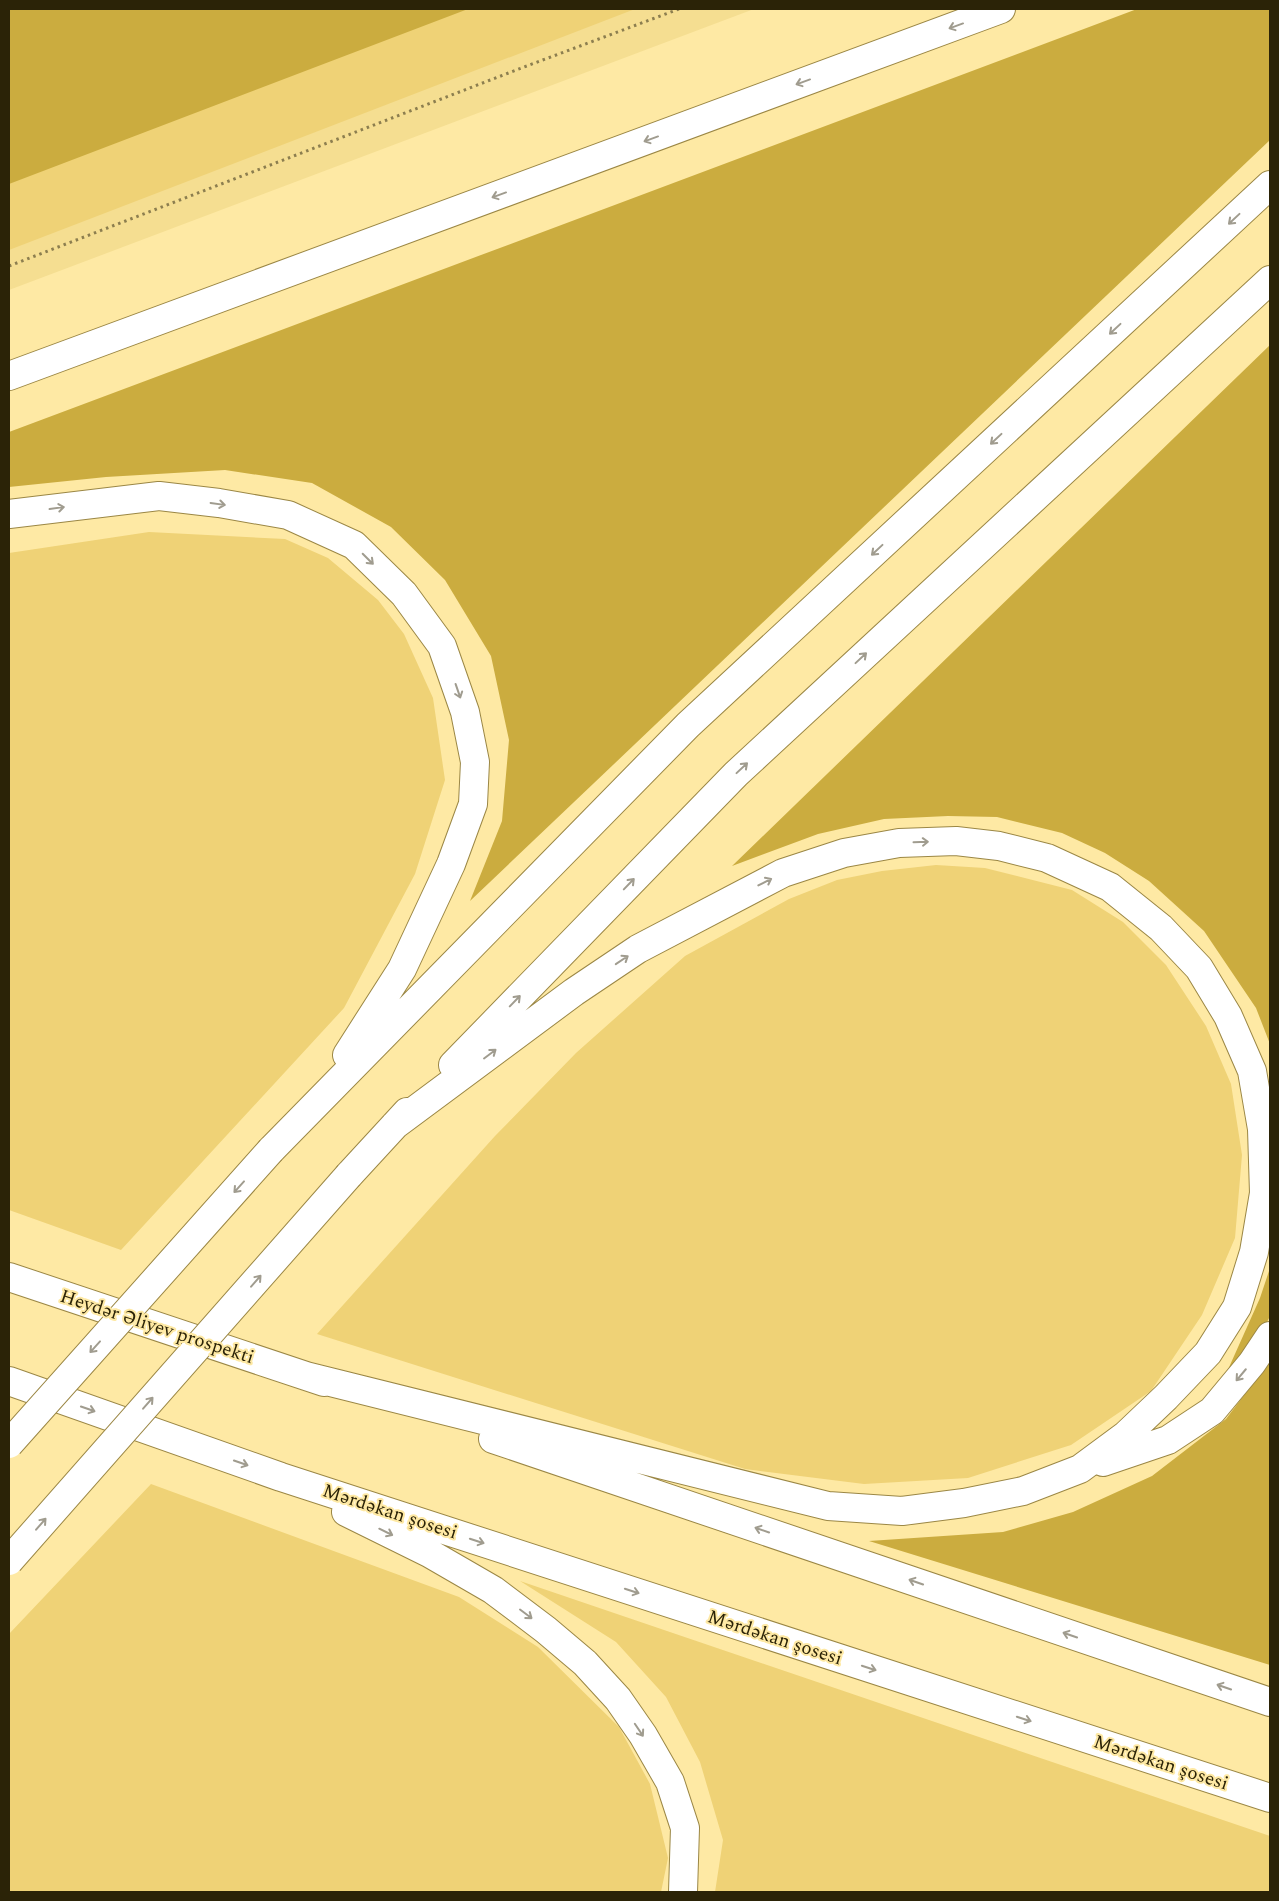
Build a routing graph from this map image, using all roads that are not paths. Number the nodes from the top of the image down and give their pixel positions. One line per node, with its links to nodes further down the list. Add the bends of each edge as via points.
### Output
1 (1001, 9): 4 (highway, one-way to 4)
2 (1270, 185): 6 (highway, one-way to 6, via 688,725)
3 (1270, 280): 7 (highway, one-way to 3, via 736,774)
4 (9, 376)
5 (9, 514): 6 (highway, one-way to 6, via 159,496 288,515 354,545 404,594 442,646 465,712 475,762 473,804 451,864 402,969)
6 (319, 1100): 14 (highway, one-way to 14, bridge)
7 (395, 1125): 15 (highway, one-way to 15, via 574,992 638,949 782,873 854,851 899,843 956,841 999,846 1047,858 1110,887 1161,928 1199,968 1228,1016 1252,1071 1262,1129 1264,1193 1254,1252 1237,1307 1208,1353 1126,1435); 17 (highway, one-way to 7, bridge)
8 (9, 1264): 10 (highway)
9 (9, 1277): 10 (highway, Heydər Əliyev prospekti)
10 (78, 1301): 12 (highway, Heydər Əliyev prospekti)
11 (1270, 1336): 15 (highway, one-way to 15, via 1212,1410 1168,1440)
12 (306, 1376): 15 (highway, via 828,1506 902,1511 964,1503 1023,1492); 18 (highway, one-way to 12)
13 (9, 1381): 16 (highway, one-way to 16)
14 (9, 1444)
15 (1080, 1469)
16 (281, 1477): 19 (highway, Mərdəkan şosesi, one-way to 19); 20 (highway, one-way to 20, via 493,1590 585,1663 618,1699 670,1782 685,1828)
17 (9, 1561)
18 (1270, 1702)
19 (1270, 1798)
20 (683, 1892)

